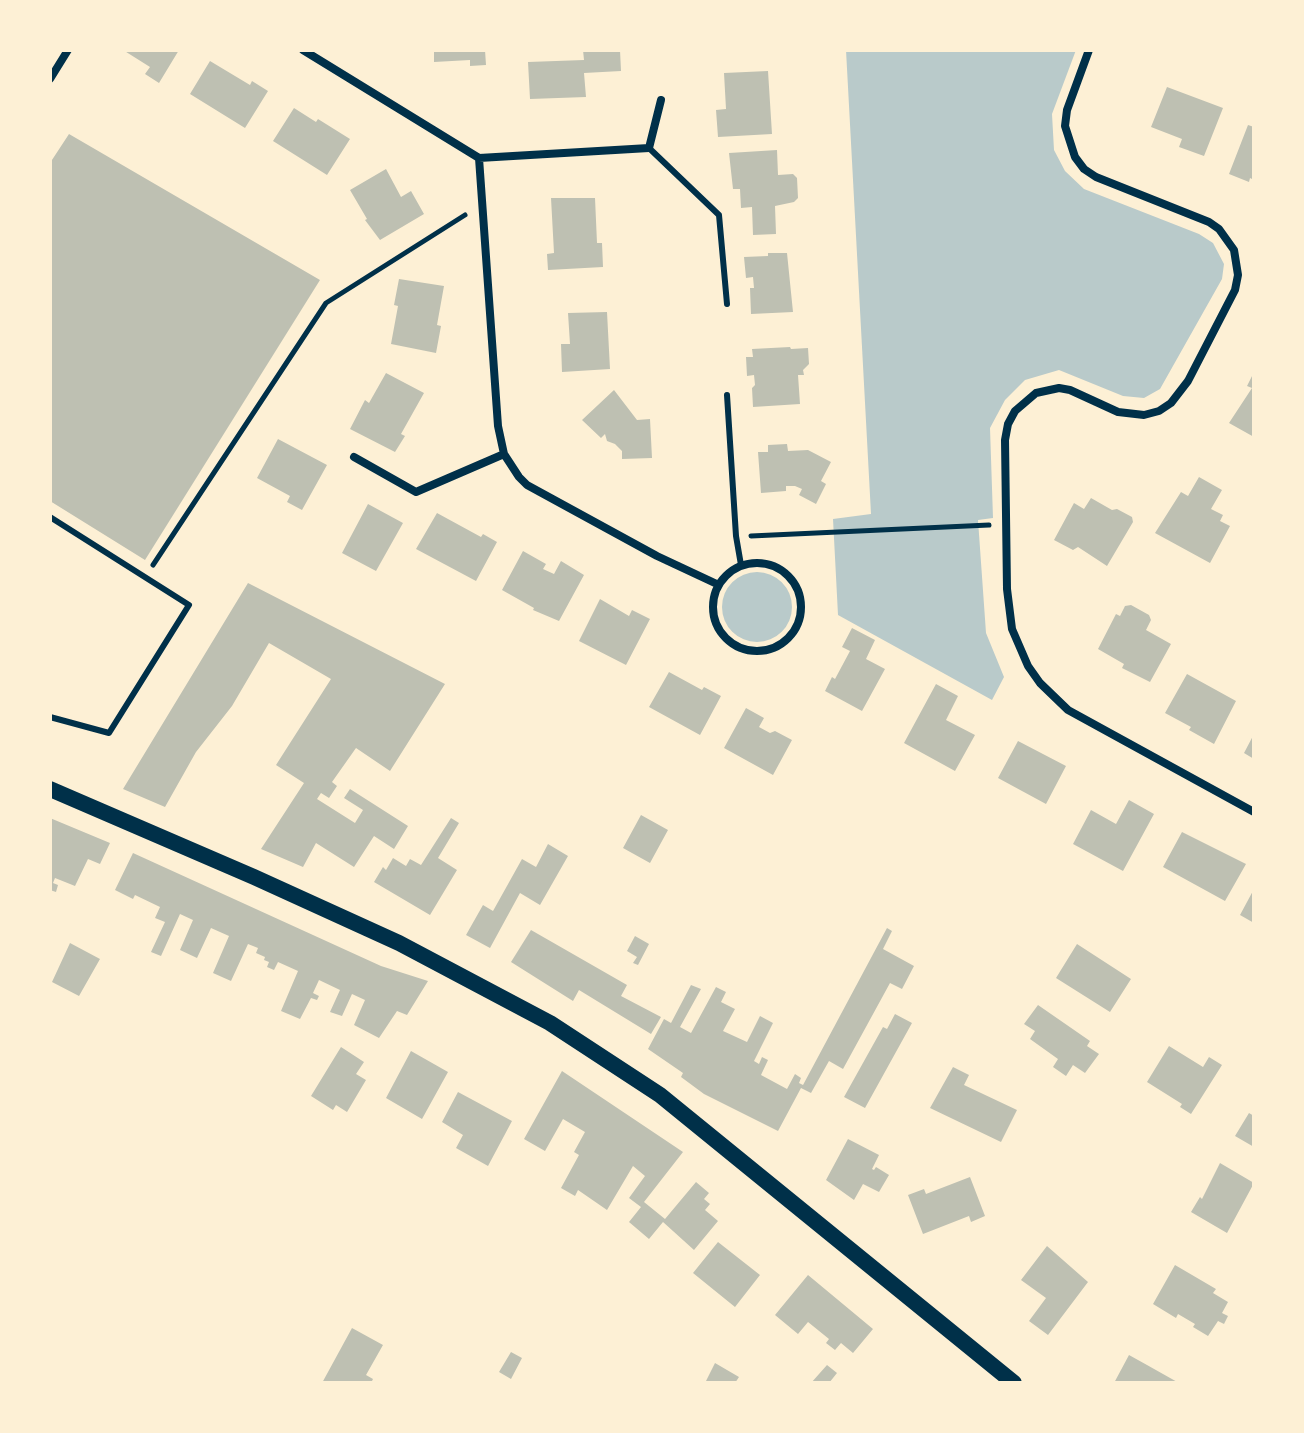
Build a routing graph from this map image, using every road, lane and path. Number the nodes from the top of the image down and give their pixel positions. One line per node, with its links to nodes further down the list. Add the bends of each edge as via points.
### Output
1 (68, 50): 4 (street)
2 (303, 50): 7 (street)
3 (1089, 50): 14 (street, via 1067,110 1065,126 1075,157 1096,177 1219,229 1234,250 1238,275 1188,381 1159,411 1118,412 1059,388 1024,401 1008,424 1005,440)
4 (50, 79)
5 (661, 100): 6 (street)
6 (649, 148): 7 (street); 9 (lane, via 719,215)
7 (479, 158): 8 (street)
8 (483, 204): 11 (street); 17 (path, via 326,303)
9 (727, 304)
10 (727, 395): 15 (lane)
11 (504, 454): 12 (street, via 416,492); 18 (street, via 527,485)
12 (354, 457)
13 (50, 517): 19 (lane, via 189,605 109,733)
14 (1006, 524): 15 (path); 21 (street, via 1012,629 1040,683 1068,710)
15 (736, 536): 16 (lane)
16 (741, 565): 18 (street); 18 (street, via 772,565 795,584 801,614 786,640 757,651 729,641 713,614)
17 (150, 570)
18 (719, 585)
19 (50, 717)
20 (50, 789): 22 (main road, via 399,943 561,1030 660,1095)
21 (1254, 812)
22 (1014, 1383)

